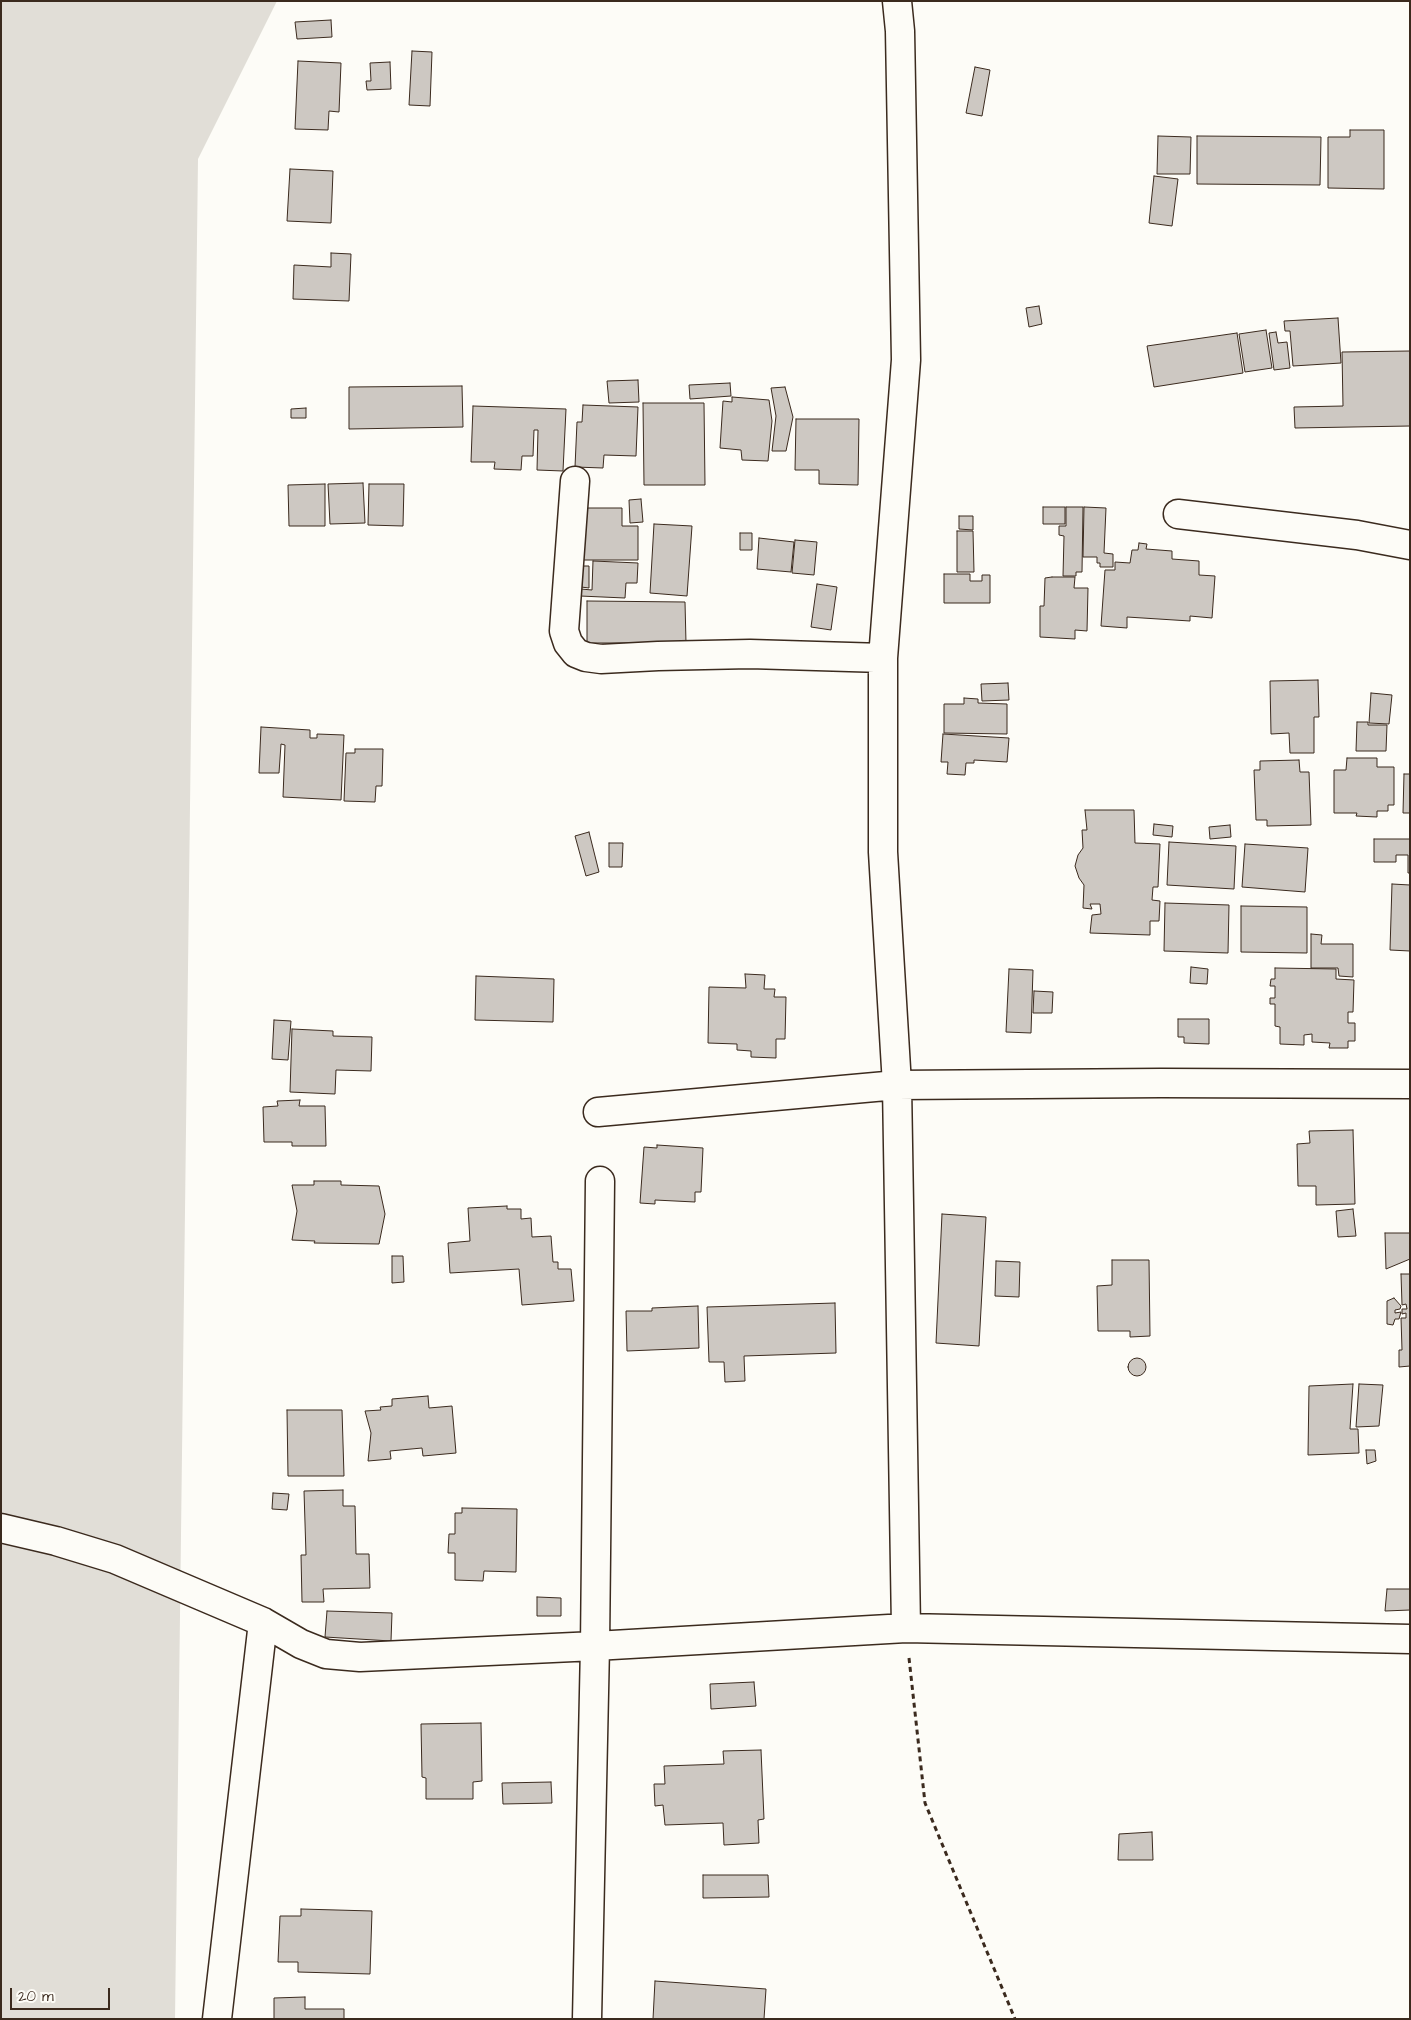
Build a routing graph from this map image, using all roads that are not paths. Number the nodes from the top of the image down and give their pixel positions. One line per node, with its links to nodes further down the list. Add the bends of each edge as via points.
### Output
1 (897, 1): 5 (street, via 906,360)
2 (575, 481): 5 (street, via 564,631 576,653 601,659 750,654)
3 (1178, 514): 4 (street, via 1357,535)
4 (1410, 545)
5 (883, 658): 7 (street, via 883,852)
6 (1410, 1084): 7 (street)
7 (897, 1085): 8 (street); 12 (street)
8 (598, 1112)
9 (600, 1180): 14 (street)
10 (1, 1528): 11 (street, via 56,1540 115,1559)
11 (263, 1622): 14 (street, via 326,1654 360,1656); 15 (street)
12 (906, 1628): 13 (street); 14 (street)
13 (1410, 1639)
14 (595, 1646): 16 (street)
15 (217, 2019)
16 (587, 2019)

